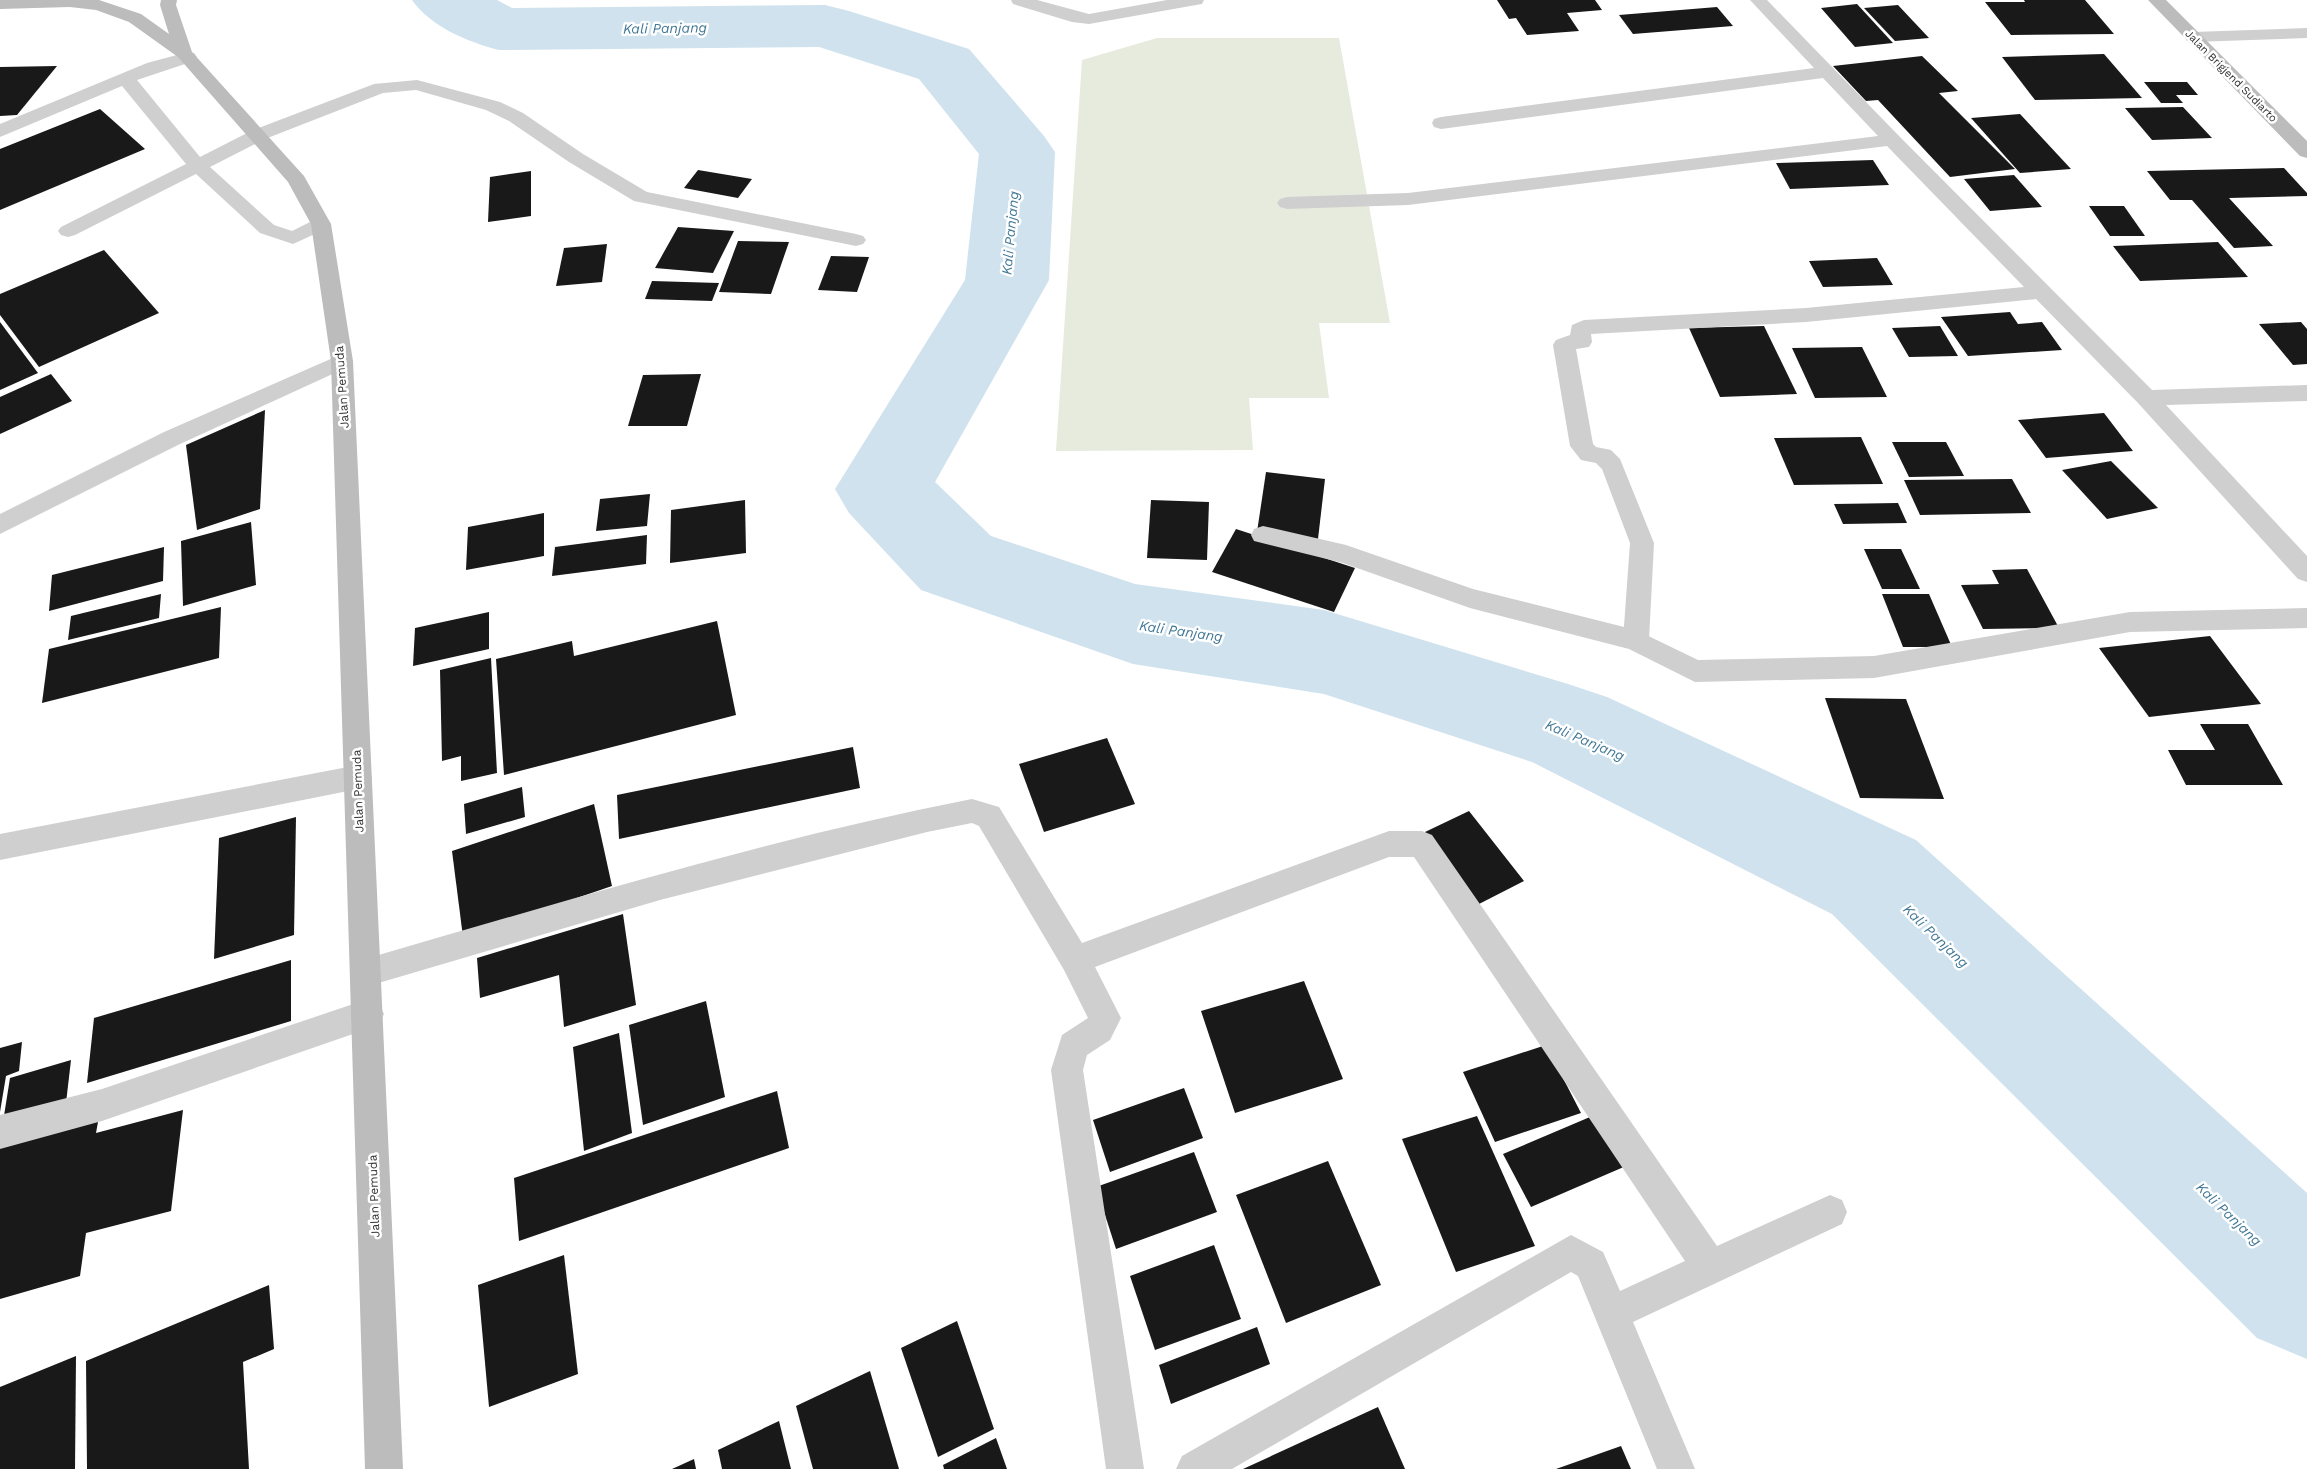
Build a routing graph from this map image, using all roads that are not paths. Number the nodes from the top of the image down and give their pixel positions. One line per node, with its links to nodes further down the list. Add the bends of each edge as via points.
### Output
1 (169, 0): 9 (main road)
2 (1019, 0): 3 (street, via 1088,19)
3 (1196, 0)
4 (1758, 0): 10 (street)
5 (2156, 0): 8 (main road, Jalan Brigjend Sudiarto)
6 (0, 4): 9 (main road, via 70,2 99,5 136,18)
7 (2307, 32): 8 (street)
8 (2193, 37): 16 (main road, Jalan Brigjend Sudiarto)
9 (186, 55): 11 (street); 14 (main road, Jalan Pemuda)
10 (1828, 72): 12 (street); 15 (street)
11 (126, 79): 13 (street); 17 (street)
12 (1441, 123)
13 (0, 131)
14 (258, 135): 17 (street); 19 (main road, Jalan Pemuda, via 297,180); 21 (street, via 380,88 417,85 493,106 516,117 641,197)
15 (1892, 140): 18 (street, via 1408,200); 22 (street)
16 (2307, 152)
17 (199, 167): 19 (street, via 267,229 293,238); 20 (street)
18 (1287, 202)
19 (321, 224): 23 (main road, Jalan Pemuda)
20 (68, 232)
21 (856, 240)
22 (2040, 292): 25 (street); 30 (street, via 1806,315 1584,327 1580,330 1581,342 1564,345 1582,446 1589,454 1603,456 1612,465 1642,543)
23 (342, 361): 26 (street, via 172,438); 31 (main road, Jalan Pemuda)
24 (2307, 393): 25 (street)
25 (2146, 398): 28 (street)
26 (0, 525)
27 (1263, 535): 30 (street, via 1346,554 1470,598)
28 (2307, 572)
29 (2307, 618): 30 (street, via 2130,622 1874,667 1695,671)
30 (1636, 640)
31 (358, 777): 32 (street); 34 (main road, Jalan Pemuda)
32 (0, 846)
33 (1075, 960): 34 (street, via 989,816 972,811 660,887); 38 (street, via 1388,844 1422,844); 41 (street, via 1105,1018 1099,1029 1073,1046 1067,1070)
34 (365, 973): 35 (main road, Jalan Pemuda)
35 (368, 1014): 36 (street, via 102,1106); 40 (main road, Jalan Pemuda)
36 (0, 1132)
37 (1830, 1212): 38 (street)
38 (1710, 1268): 39 (street)
39 (1612, 1313): 42 (street, via 1591,1264 1571,1252); 43 (street)
40 (384, 1469)
41 (1126, 1469)
42 (1195, 1469)
43 (1676, 1469)

